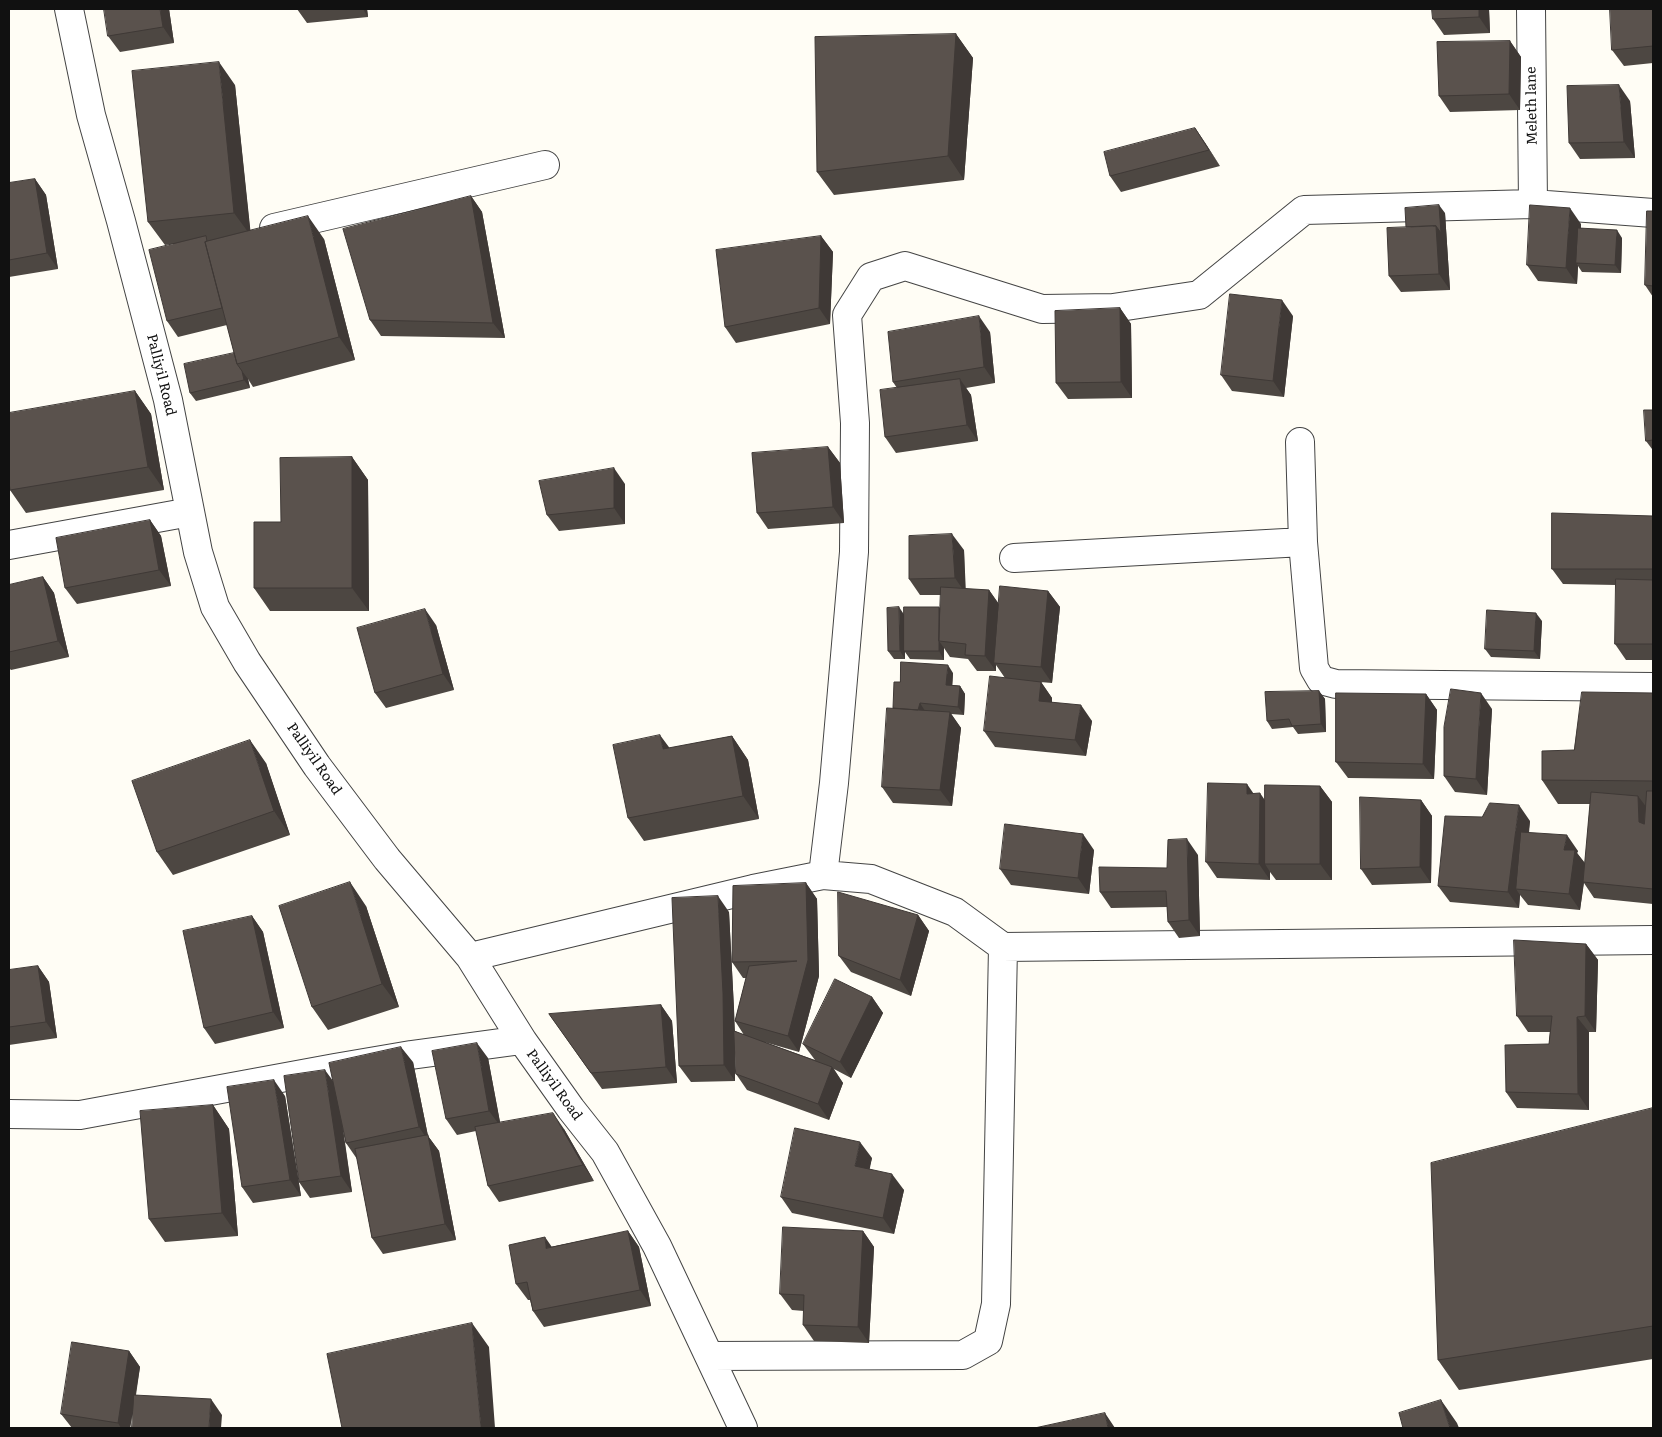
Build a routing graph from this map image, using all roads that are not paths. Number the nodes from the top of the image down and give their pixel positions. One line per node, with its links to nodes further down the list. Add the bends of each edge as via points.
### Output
1 (69, 9): 8 (street, Palliyil Road, via 91,115 141,259)
2 (1531, 9): 4 (street, Meleth lane)
3 (545, 165): 6 (street)
4 (1533, 204): 5 (street); 13 (street, via 1304,210 1199,295 1113,308 1042,309 905,266 871,277 847,315 855,423 854,552)
5 (1653, 213)
6 (247, 234)
7 (1300, 442): 9 (street)
8 (190, 512): 10 (street); 16 (street, Palliyil Road, via 215,607 247,662 317,766 381,852)
9 (1303, 542): 11 (street); 12 (street, via 1314,668 1321,680 1336,684)
10 (9, 545)
11 (1014, 558)
12 (1653, 687)
13 (823, 875): 15 (street, via 871,879 956,912); 16 (street)
14 (1653, 940): 15 (street)
15 (1003, 947): 19 (street, via 996,1304 988,1341 963,1354)
16 (470, 957): 17 (street, Palliyil Road)
17 (522, 1040): 18 (street, via 411,1055 80,1115); 19 (street, Palliyil Road, via 605,1152 657,1246)
18 (9, 1114)
19 (709, 1356): 20 (street, Palliyil Road)
20 (743, 1428)

